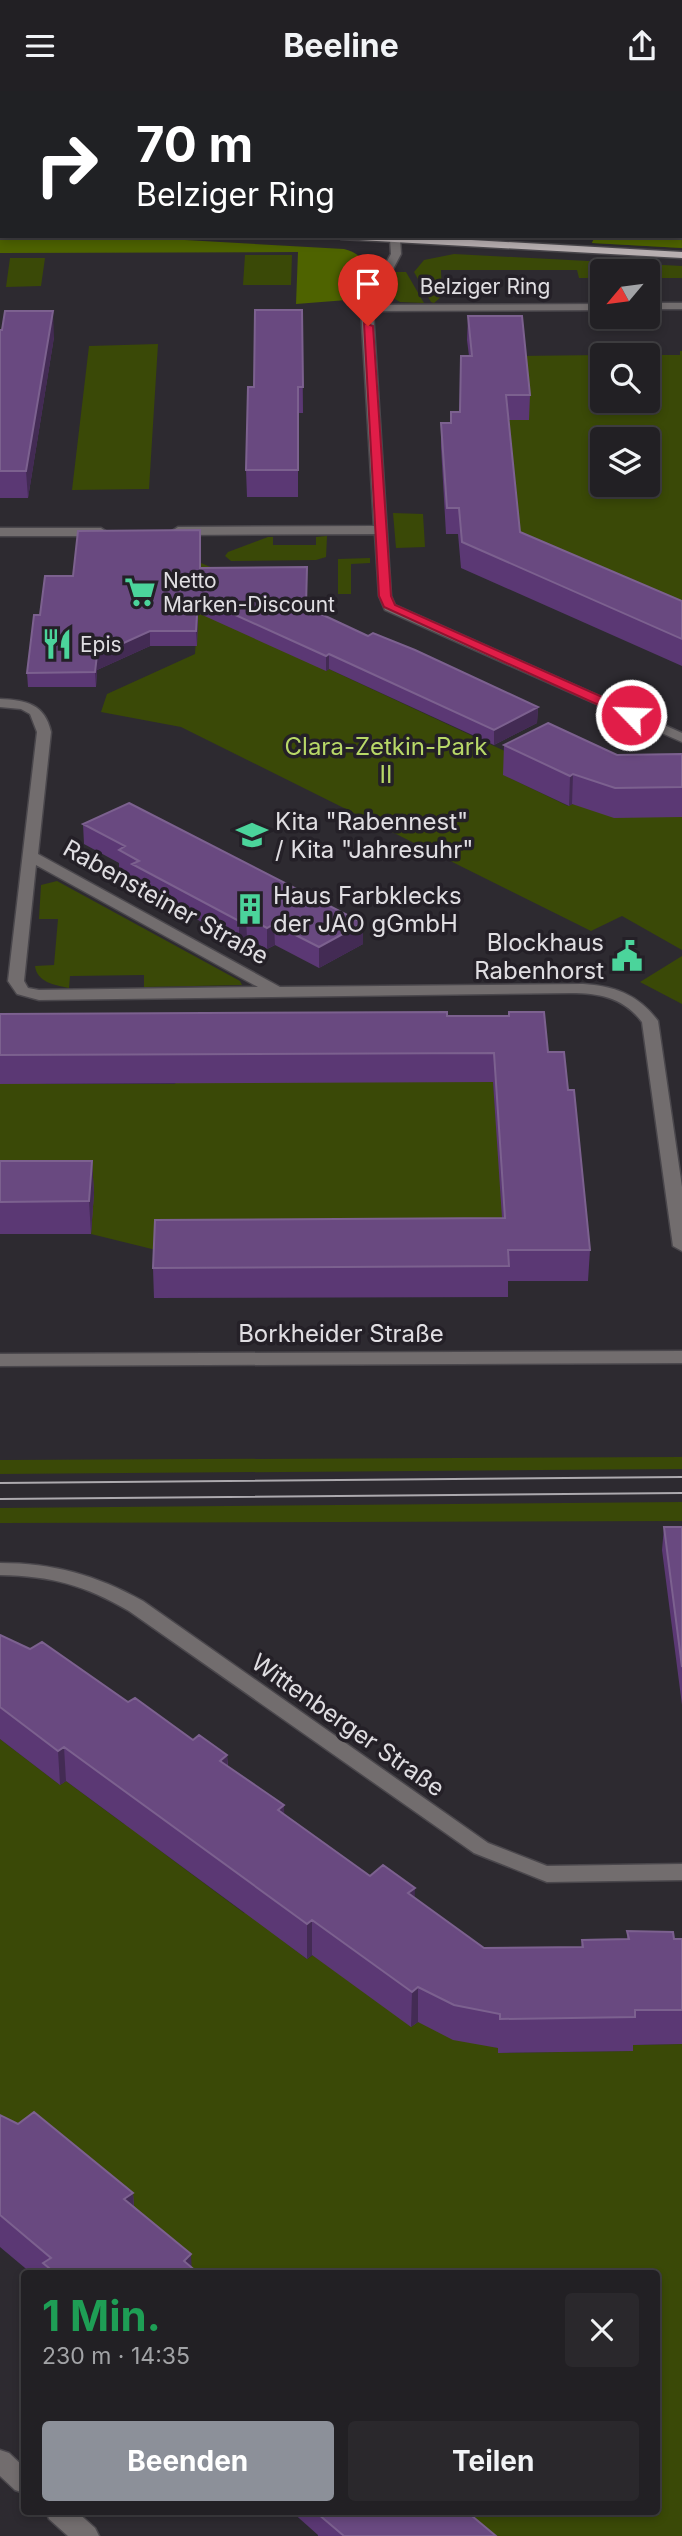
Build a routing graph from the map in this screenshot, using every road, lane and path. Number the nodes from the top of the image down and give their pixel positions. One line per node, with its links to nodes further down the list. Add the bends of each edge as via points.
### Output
1 (377, 238): 2 (main road)
2 (395, 239): 3 (main road); 7 (street, Belziger Ring, via 396,254)
3 (682, 255)
4 (660, 306): 5 (street)
5 (682, 306)
6 (590, 307): 7 (street, Belziger Ring)
7 (367, 308): 8 (street)
8 (381, 530): 11 (street); 13 (street, via 385,596 390,607)
9 (0, 532): 10 (street)
10 (120, 532)
11 (160, 532)
12 (0, 703): 14 (street, Rabensteiner Straße, via 26,706 43,721)
13 (682, 738)
14 (31, 856): 15 (street, Rabensteiner Straße); 15 (street, Rabensteiner Straße, via 16,981 22,991 39,995)
15 (277, 991): 16 (street, Rabensteiner Straße, via 589,988 628,998 650,1021)
16 (682, 1246)
17 (682, 1357): 18 (street, Borkheider Straße)
18 (0, 1360)
19 (0, 1569): 20 (street, Wittenberger Straße, via 43,1569 77,1577 117,1596 481,1848 547,1874)
20 (682, 1872)
21 (0, 2461): 22 (street)
22 (21, 2479)
23 (62, 2515): 24 (street)
24 (86, 2536)

